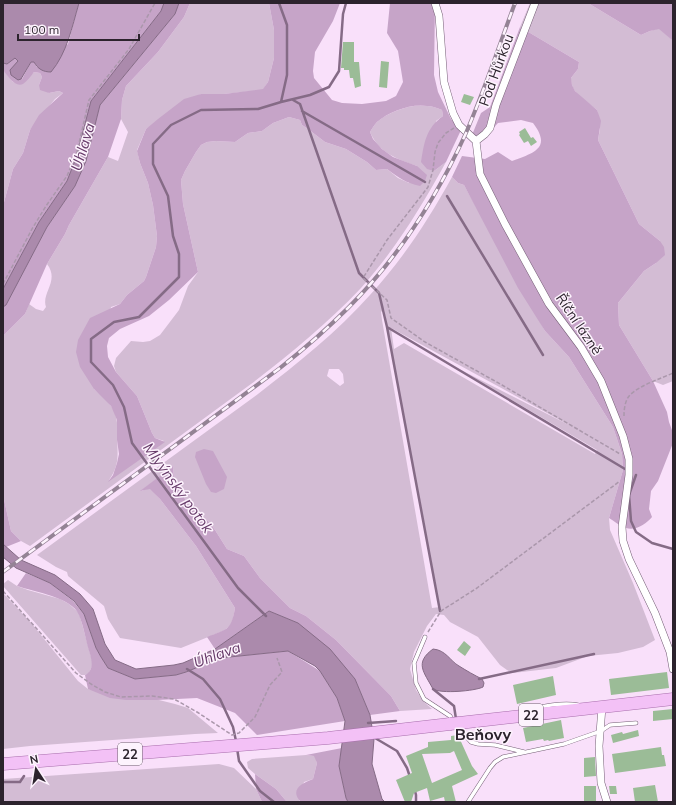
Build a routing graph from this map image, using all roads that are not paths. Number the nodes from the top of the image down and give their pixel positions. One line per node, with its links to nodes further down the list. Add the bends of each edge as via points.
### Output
1 (436, 3): 3 (street, via 444,82 459,125)
2 (535, 3): 3 (street, Pod Hůrkou, via 496,105 490,128)
3 (476, 141): 5 (street, Říční lázně, via 480,174 549,304 581,347 601,381 622,436 629,459 622,527 623,541 655,613 670,652)
4 (425, 637): 15 (lane, via 414,663 416,683 424,699 450,716 470,742)
5 (673, 670)
6 (673, 698): 7 (main road, 22)
7 (597, 707): 8 (lane, via 572,704); 10 (lane); 11 (main road, 22); 14 (street)
8 (524, 710)
9 (518, 712): 11 (lane)
10 (558, 716)
11 (491, 719): 12 (lane); 16 (main road, 22, via 328,738 237,741)
12 (510, 722)
13 (636, 723): 14 (lane, via 610,725)
14 (601, 731): 15 (lane, via 564,744); 18 (street, via 600,783)
15 (525, 752): 17 (lane, via 495,762)
16 (3, 764)
17 (468, 802)
18 (607, 802)

